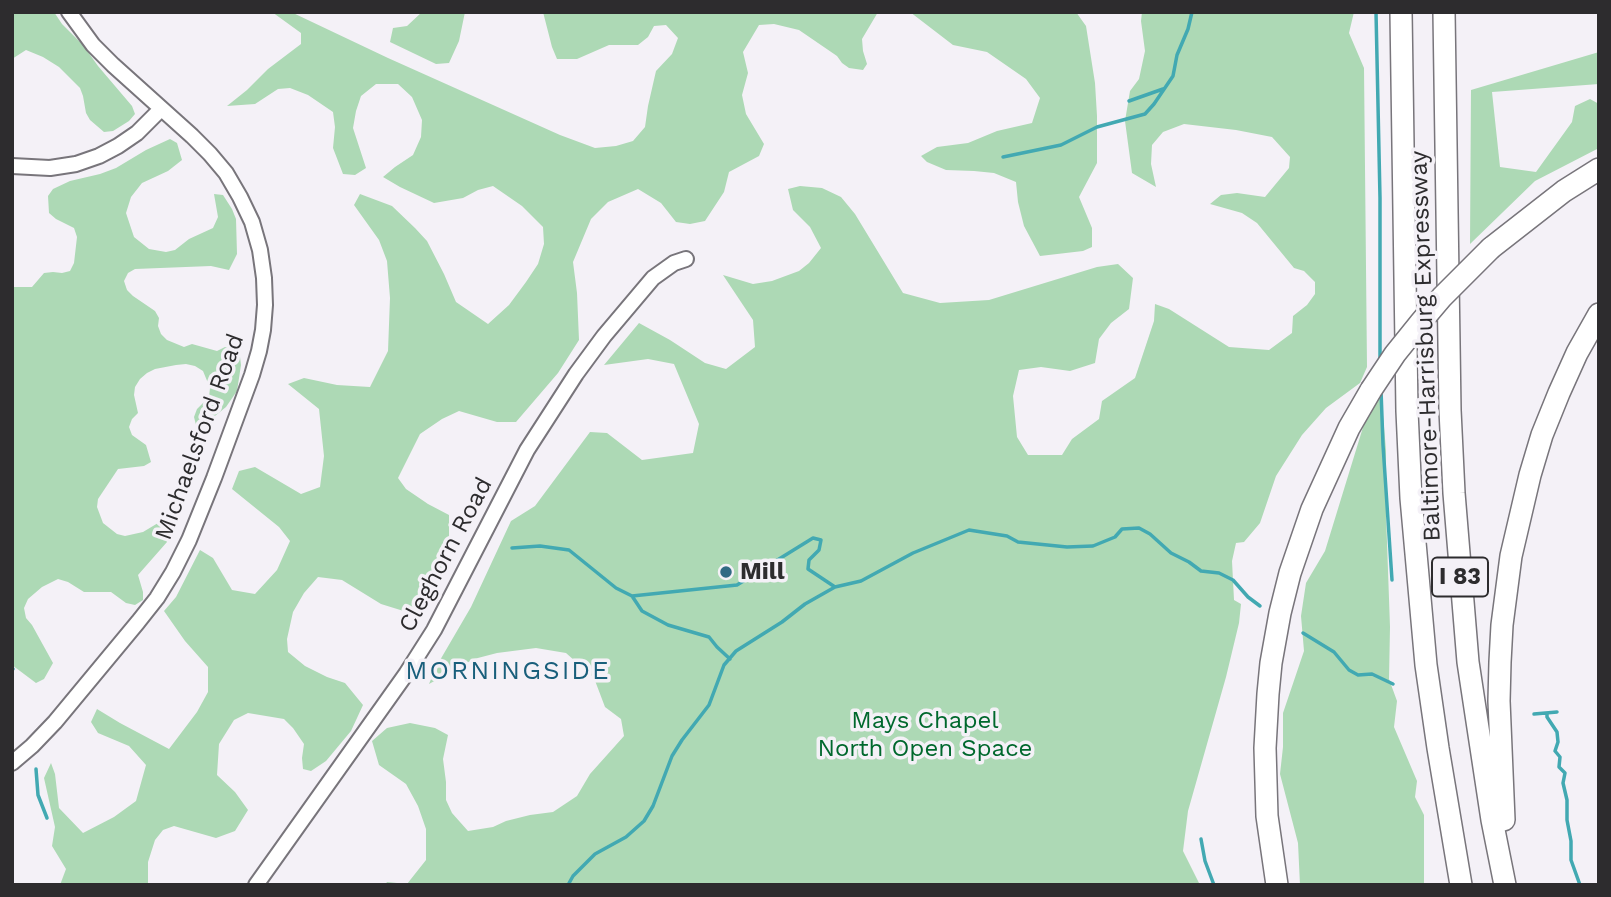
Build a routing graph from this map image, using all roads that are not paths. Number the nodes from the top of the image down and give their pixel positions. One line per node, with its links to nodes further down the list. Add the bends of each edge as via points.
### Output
1 (69, 12): 4 (street, Michaelsford Road, via 113,65)
2 (1401, 12): 12 (highway, Baltimore-Harrisburg Expressway / I 83, via 1411,498 1426,665)
3 (1444, 12): 13 (highway, Baltimore-Harrisburg Expressway / I 83, via 1454,493 1468,662)
4 (162, 109): 5 (street, via 137,134 99,156 50,168); 9 (street, Michaelsford Road, via 218,163 251,222 264,278 259,351 204,503 173,572 157,598 55,722)
5 (12, 166)
6 (1599, 169): 11 (highway, bridge, via 1491,248 1427,314 1371,390 1312,509 1280,613 1268,694 1267,817)
7 (686, 259): 10 (street, Cleghorn Road, via 653,278 571,380 527,450 434,630)
8 (1599, 314): 13 (highway, via 1542,435 1511,556 1500,662)
9 (12, 763)
10 (256, 885)
11 (1278, 885)
12 (1461, 885)
13 (1506, 885)

